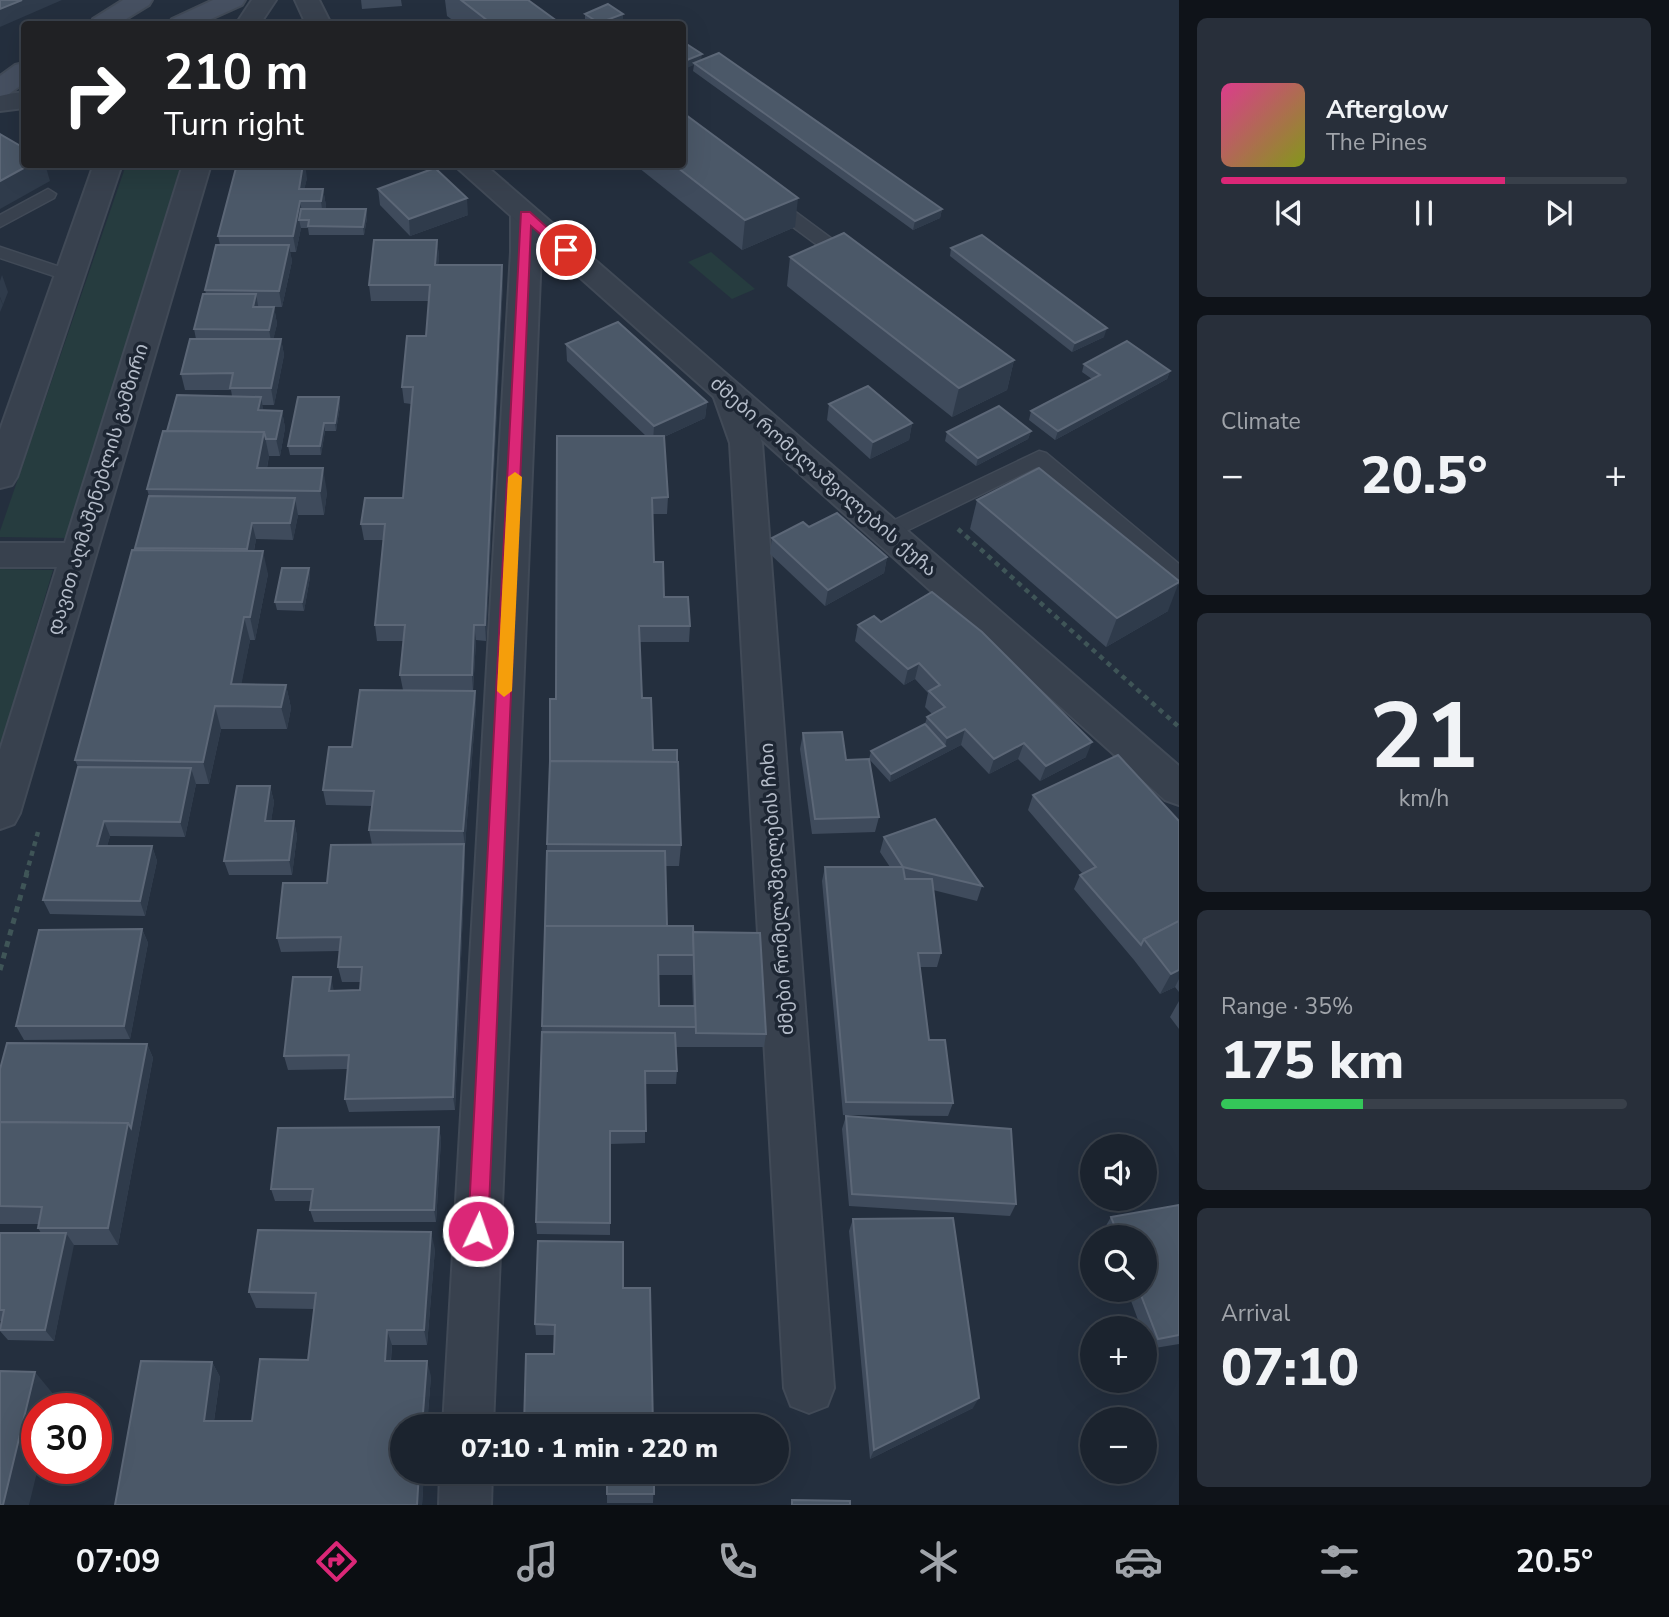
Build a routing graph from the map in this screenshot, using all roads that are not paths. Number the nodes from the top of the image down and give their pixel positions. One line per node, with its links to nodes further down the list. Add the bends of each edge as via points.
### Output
1 (140, 0): 6 (main road)
2 (183, 0): 7 (main road)
3 (233, 0): 8 (main road)
4 (264, 0): 9 (street)
5 (307, 0): 10 (street)
6 (107, 21)
7 (175, 21)
8 (188, 21)
9 (250, 21)
10 (317, 21)
11 (21, 73): 13 (main road)
12 (21, 87): 14 (main road)
13 (0, 88)
14 (0, 96)
15 (21, 100): 16 (street)
16 (0, 103)
17 (107, 168): 26 (street)
18 (196, 168): 31 (street, დავით აღმაშენებლის გამზირი)
19 (479, 168): 22 (street, ძმები რომელაშვილების ქუჩა)
20 (48, 194): 23 (lane)
21 (761, 195): 25 (lane)
22 (525, 215): 27 (street, ძმები რომელაშვილების ქუჩა); 36 (street)
23 (0, 222)
24 (0, 252): 26 (lane)
25 (862, 270)
26 (69, 276): 28 (street)
27 (728, 392): 29 (street, ძმები რომელაშვილების ქუჩა); 35 (street, ძმები რომელაშვილების ჩიხი, via 746,443)
28 (0, 477)
29 (887, 532): 32 (lane, via 1039,458); 33 (street, ძმები რომელაშვილების ქუჩა)
30 (0, 555): 31 (street)
31 (76, 555): 34 (street, დავით აღმაშენებლის გამზირი)
32 (1179, 575)
33 (1179, 789)
34 (0, 813)
35 (809, 1388)
36 (469, 1414)
37 (465, 1484): 38 (street)
38 (464, 1505)

